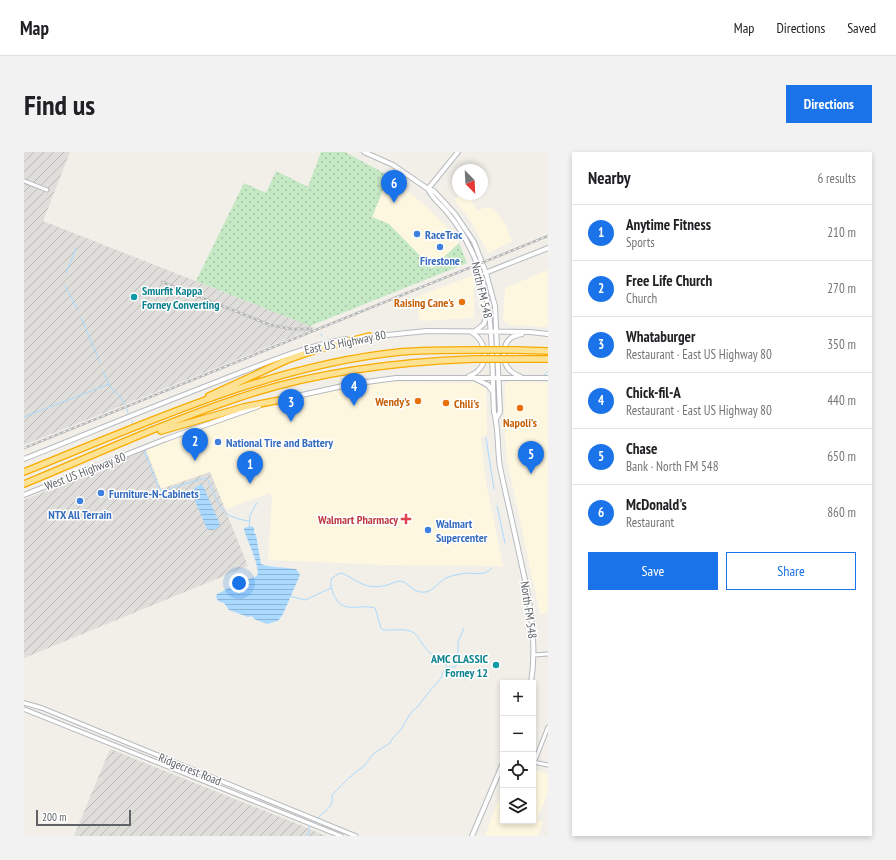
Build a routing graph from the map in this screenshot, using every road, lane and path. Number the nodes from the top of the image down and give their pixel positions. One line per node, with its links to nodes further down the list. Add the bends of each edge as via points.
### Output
1 (364, 152): 4 (main road, via 400,169)
2 (458, 152): 4 (main road)
3 (24, 181): 5 (street)
4 (428, 189): 7 (main road, North FM 548, via 434,191 459,219 474,242); 8 (main road, North FM 548, via 430,195 464,236)
5 (46, 190)
6 (548, 248): 7 (main road)
7 (486, 273): 8 (main road); 12 (main road, North FM 548, via 495,306)
8 (481, 275): 9 (main road, North FM 548)
9 (489, 308): 10 (main road, via 484,324); 11 (main road, North FM 548)
10 (471, 332): 11 (main road, East US Highway 80); 15 (main road, East US Highway 80, via 421,331); 18 (main road, via 481,340 484,357 482,367 477,372)
11 (490, 332): 12 (main road, East US Highway 80); 20 (main road, North FM 548)
12 (497, 332): 13 (main road, East US Highway 80); 21 (main road, North FM 548)
13 (530, 332): 14 (main road, East US Highway 80); 22 (main road, via 512,337 504,348 506,365)
14 (548, 334)
15 (369, 336): 26 (highway, via 288,360); 29 (main road, East US Highway 80, via 332,342 263,363)
16 (548, 351): 26 (highway, bridge, via 400,352 331,364 275,378)
17 (548, 359): 28 (highway, bridge, via 424,361 328,374 236,398)
18 (464, 377): 19 (main road); 25 (main road, via 379,380 333,387)
19 (472, 377): 20 (main road); 24 (main road, via 481,380)
20 (492, 378): 21 (main road); 24 (main road, North FM 548)
21 (499, 378): 22 (main road); 27 (main road, North FM 548, via 500,412)
22 (522, 378): 23 (main road)
23 (548, 378)
24 (492, 392): 27 (main road, North FM 548)
25 (280, 400): 28 (highway, via 244,407); 32 (main road, West US Highway 80, via 195,428)
26 (198, 404): 30 (highway)
27 (496, 420): 34 (main road, North FM 548, via 500,464 530,606)
28 (128, 441): 31 (highway)
29 (24, 460)
30 (24, 472)
31 (24, 484)
32 (24, 495)
33 (548, 654): 34 (street)
34 (534, 655): 35 (main road, North FM 548)
35 (531, 680)
36 (24, 703): 44 (street, Ridgecrest Road, via 42,708)
37 (24, 709): 43 (street, Ridgecrest Road)
38 (548, 727): 39 (street)
39 (536, 758)
40 (536, 763): 41 (street)
41 (548, 765)
42 (500, 769): 45 (main road)
43 (342, 836)
44 (356, 836)
45 (472, 836)

